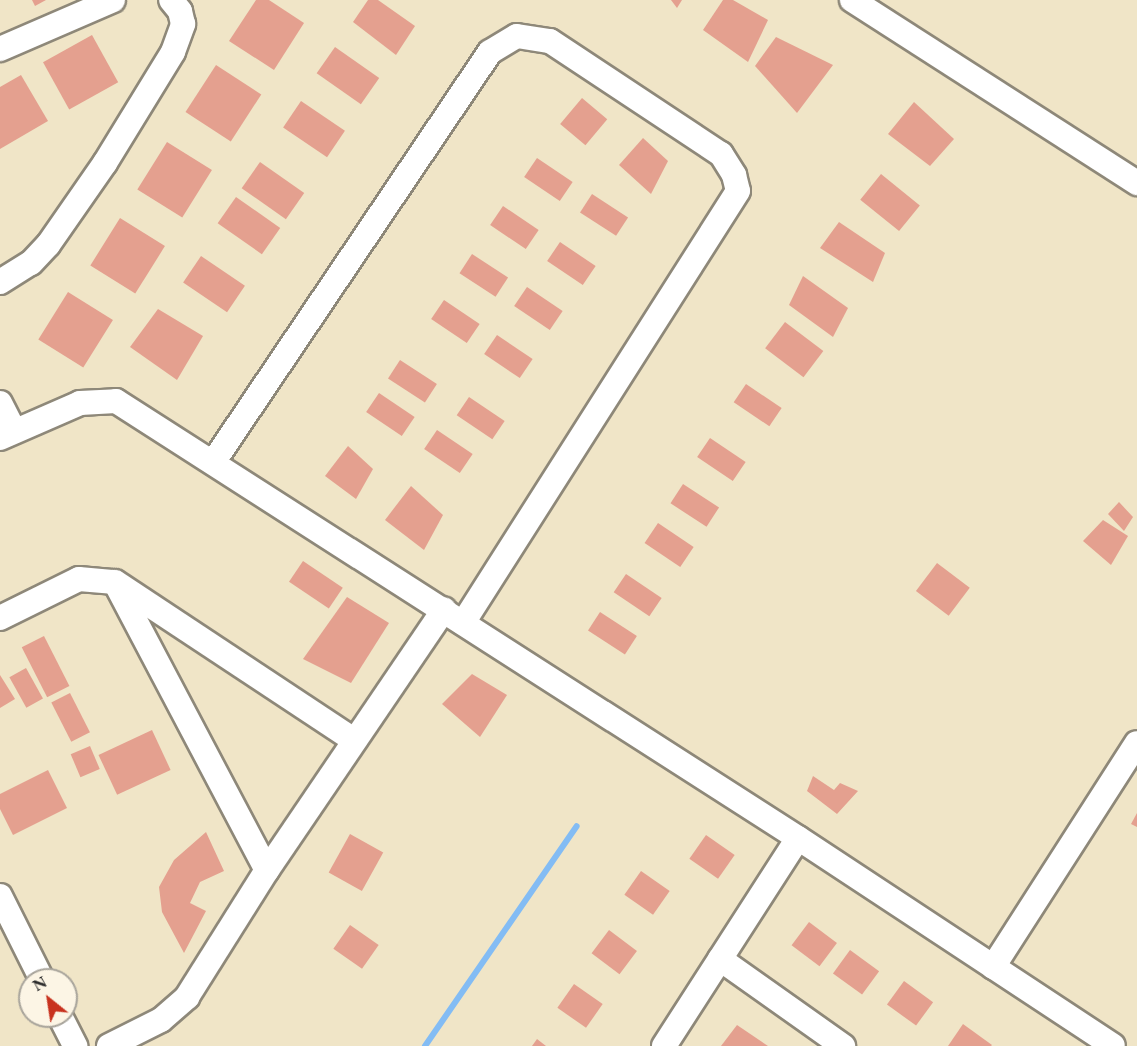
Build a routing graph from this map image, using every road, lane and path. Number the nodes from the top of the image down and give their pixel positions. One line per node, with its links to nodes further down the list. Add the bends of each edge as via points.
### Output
1 (113, 0): 4 (street)
2 (171, 0): 6 (street, via 180,11 183,24 167,62 105,163 48,245 31,263)
3 (852, 0): 5 (street)
4 (0, 49)
5 (1137, 183)
6 (0, 282)
7 (0, 403): 8 (street)
8 (7, 434): 9 (street, via 80,404 116,401)
9 (214, 461): 11 (street); 11 (street, via 490,52 517,36 531,35 559,48 721,154 738,191)
10 (115, 582): 12 (street, via 79,579); 13 (street); 16 (street)
11 (453, 616): 13 (street); 15 (street)
12 (0, 618)
13 (354, 740): 16 (street)
14 (1137, 744): 19 (street)
15 (798, 838): 18 (street); 19 (street)
16 (267, 870): 23 (street, via 187,997 161,1020)
17 (0, 896): 20 (street)
18 (720, 958): 24 (street); 25 (street)
19 (993, 967): 26 (street)
20 (36, 968)
21 (66, 1028): 22 (street)
22 (75, 1046)
23 (109, 1046)
24 (664, 1046)
25 (843, 1046)
26 (1113, 1046)

